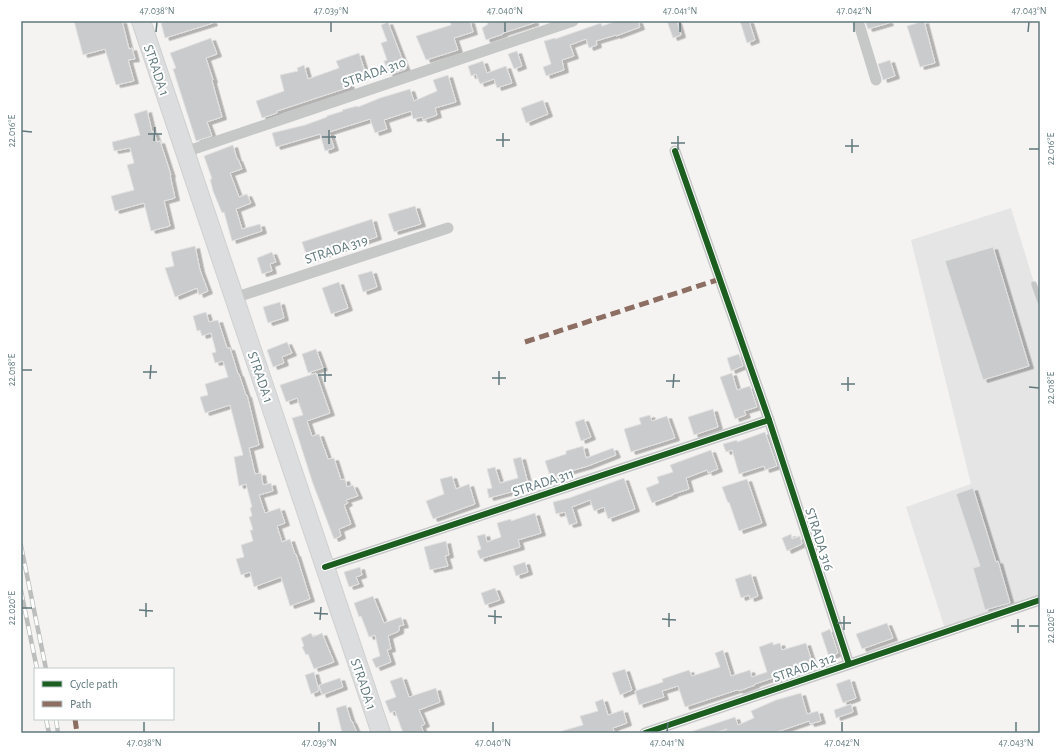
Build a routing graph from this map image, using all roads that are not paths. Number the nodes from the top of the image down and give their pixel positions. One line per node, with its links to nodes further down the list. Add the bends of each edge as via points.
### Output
1 (141, 21): 6 (main road, STRADA 1)
2 (573, 21): 6 (street, STRADA 310)
3 (858, 21): 4 (street)
4 (876, 80)
5 (674, 151): 11 (street, STRADA 316)
6 (185, 152): 9 (main road, STRADA 1)
7 (448, 228): 9 (street, STRADA 319)
8 (1034, 284): 10 (lane)
9 (234, 298): 12 (main road, STRADA 1)
10 (1040, 301)
11 (769, 420): 12 (street, STRADA 311); 14 (street, STRADA 316)
12 (325, 567): 15 (main road, STRADA 1)
13 (1040, 600): 14 (street, STRADA 312)
14 (849, 664): 16 (street, STRADA 312)
15 (381, 733)
16 (645, 733)

